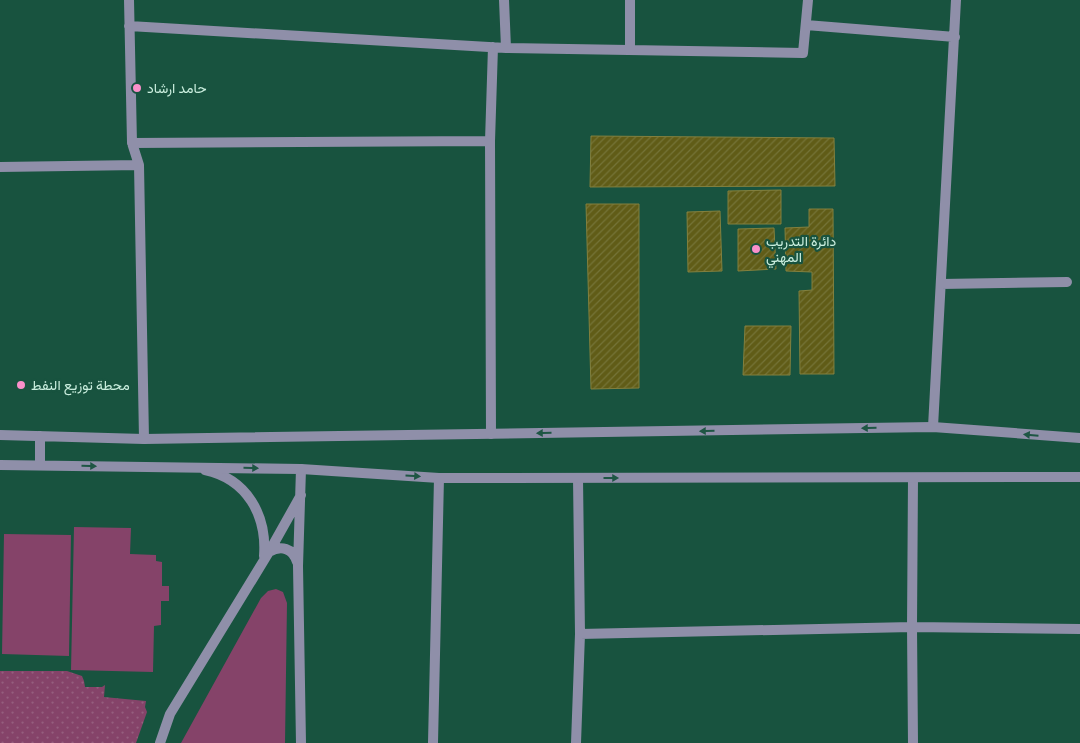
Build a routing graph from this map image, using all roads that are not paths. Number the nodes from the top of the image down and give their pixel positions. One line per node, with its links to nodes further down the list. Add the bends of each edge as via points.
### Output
1 (129, 0): 7 (street)
2 (504, 0): 10 (street)
3 (630, 0): 11 (street)
4 (808, 0): 6 (street)
5 (956, 0): 8 (street)
6 (806, 25): 8 (street); 11 (street, via 803,53)
7 (129, 26): 9 (street); 13 (street)
8 (955, 37): 17 (street)
9 (493, 47): 10 (street); 12 (street)
10 (506, 48): 11 (street)
11 (630, 50)
12 (490, 141): 13 (street); 19 (street)
13 (132, 143): 14 (street)
14 (138, 165): 15 (street); 23 (street)
15 (0, 167)
16 (1067, 282): 17 (street)
17 (941, 284): 18 (street)
18 (933, 427): 19 (street, one-way to 19); 22 (street, one-way to 18)
19 (490, 434): 23 (street)
20 (0, 435): 21 (street)
21 (40, 436): 23 (street); 25 (street)
22 (1080, 438)
23 (144, 439)
24 (0, 465): 25 (street)
25 (40, 466): 26 (street, one-way to 26)
26 (197, 468): 27 (street, one-way to 27); 33 (street, via 215,472 245,492 256,507 262,524)
27 (301, 469): 29 (street, one-way to 29); 32 (street)
28 (1080, 477): 31 (street)
29 (439, 478): 30 (street); 40 (street)
30 (578, 478): 31 (street, one-way to 31); 37 (street)
31 (914, 478): 35 (street)
32 (301, 495): 33 (street); 34 (street)
33 (267, 556): 34 (street, via 275,548 288,549); 38 (street, via 170,714)
34 (298, 566): 39 (street)
35 (912, 627): 36 (street); 37 (street); 42 (street)
36 (1080, 629)
37 (580, 634): 41 (street)
38 (160, 743)
39 (301, 743)
40 (433, 743)
41 (576, 743)
42 (913, 743)

